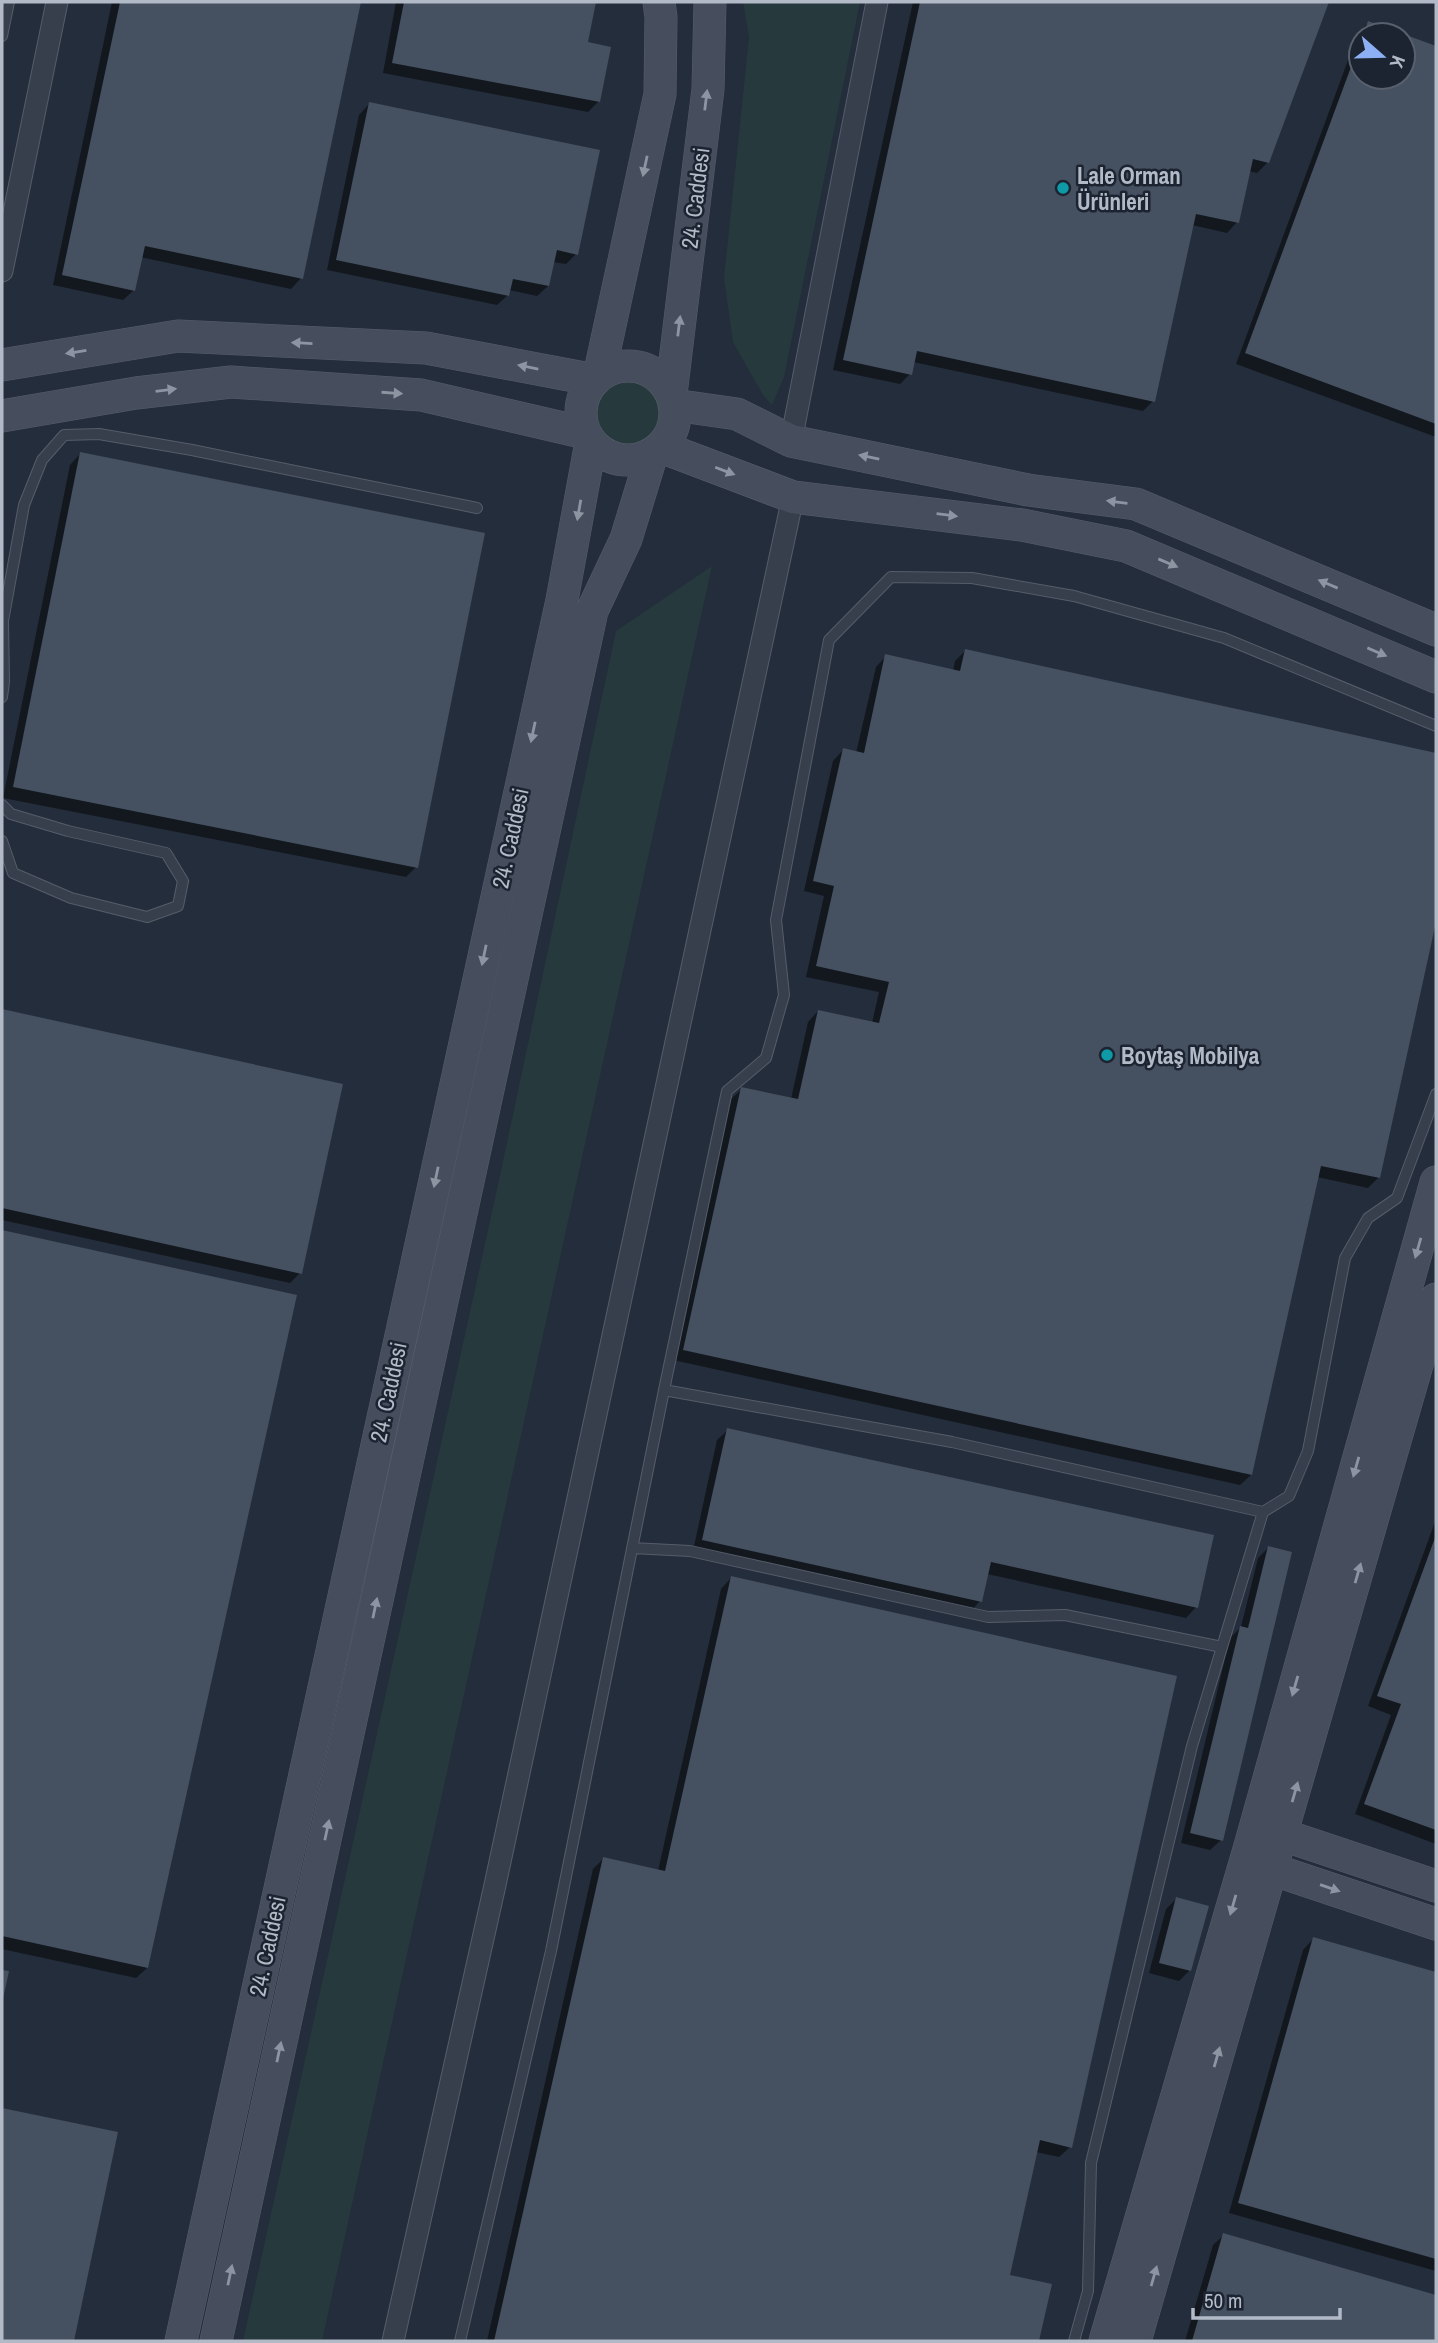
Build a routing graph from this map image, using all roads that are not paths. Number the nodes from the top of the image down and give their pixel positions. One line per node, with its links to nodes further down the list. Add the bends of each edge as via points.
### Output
1 (9, 2): 6 (lane)
2 (57, 2): 7 (street)
3 (659, 2): 9 (street, one-way to 9, via 660,94)
4 (710, 2): 10 (street, 24. Caddesi, one-way to 4, via 708,89)
5 (877, 2): 13 (street)
6 (2, 36)
7 (2, 271)
8 (2, 365): 9 (street, one-way to 8, via 426,348 178,337)
9 (597, 378): 10 (street, via 614,368 637,367 657,376); 12 (street, via 581,410)
10 (673, 399): 13 (street, via 737,414); 14 (street, via 673,427)
11 (2, 416): 12 (street, one-way to 12, via 231,382 421,395)
12 (588, 438): 14 (street, via 608,456 620,460 642,458); 36 (street, 24. Caddesi, one-way to 36, via 562,600)
13 (790, 441): 17 (street, one-way to 13, via 1136,504 1028,490)
14 (657, 450): 15 (street, one-way to 15); 37 (street, 24. Caddesi, one-way to 14, via 592,611 626,538)
15 (793, 497): 18 (street, one-way to 18, via 1022,524 1126,546); 38 (street)
16 (477, 508): 19 (lane, via 99,434 64,435 43,460 24,505 3,621)
17 (1436, 630)
18 (1436, 677)
19 (3, 682): 20 (lane)
20 (2, 697)
21 (1436, 726): 27 (lane, via 1224,638 1074,596 972,578 891,577 828,640 776,920 784,995 766,1058 727,1091)
22 (2, 804): 23 (lane, via 11,814 166,853 183,881 178,906 147,918 71,898 13,873)
23 (2, 841)
24 (1436, 1094): 28 (lane, via 1397,1198 1368,1218 1345,1258 1308,1451 1289,1496)
25 (1436, 1182): 32 (street, one-way to 32)
26 (1436, 1299): 31 (street, one-way to 26)
27 (664, 1390): 28 (lane, via 952,1442); 29 (lane)
28 (1263, 1513): 30 (lane)
29 (632, 1548): 30 (lane, via 690,1551 988,1617 1065,1615); 39 (lane, via 551,1951)
30 (1222, 1647): 40 (lane, via 1192,1745 1091,2163 1088,2291)
31 (1283, 1835): 32 (street); 33 (street); 34 (street)
32 (1250, 1846): 33 (street); 41 (street, one-way to 41)
33 (1271, 1868): 35 (street, one-way to 35); 42 (street, one-way to 33)
34 (1436, 1886)
35 (1436, 1924)
36 (181, 2341)
37 (216, 2341)
38 (393, 2341)
39 (460, 2341)
40 (1074, 2341)
41 (1105, 2341)
42 (1135, 2341)

